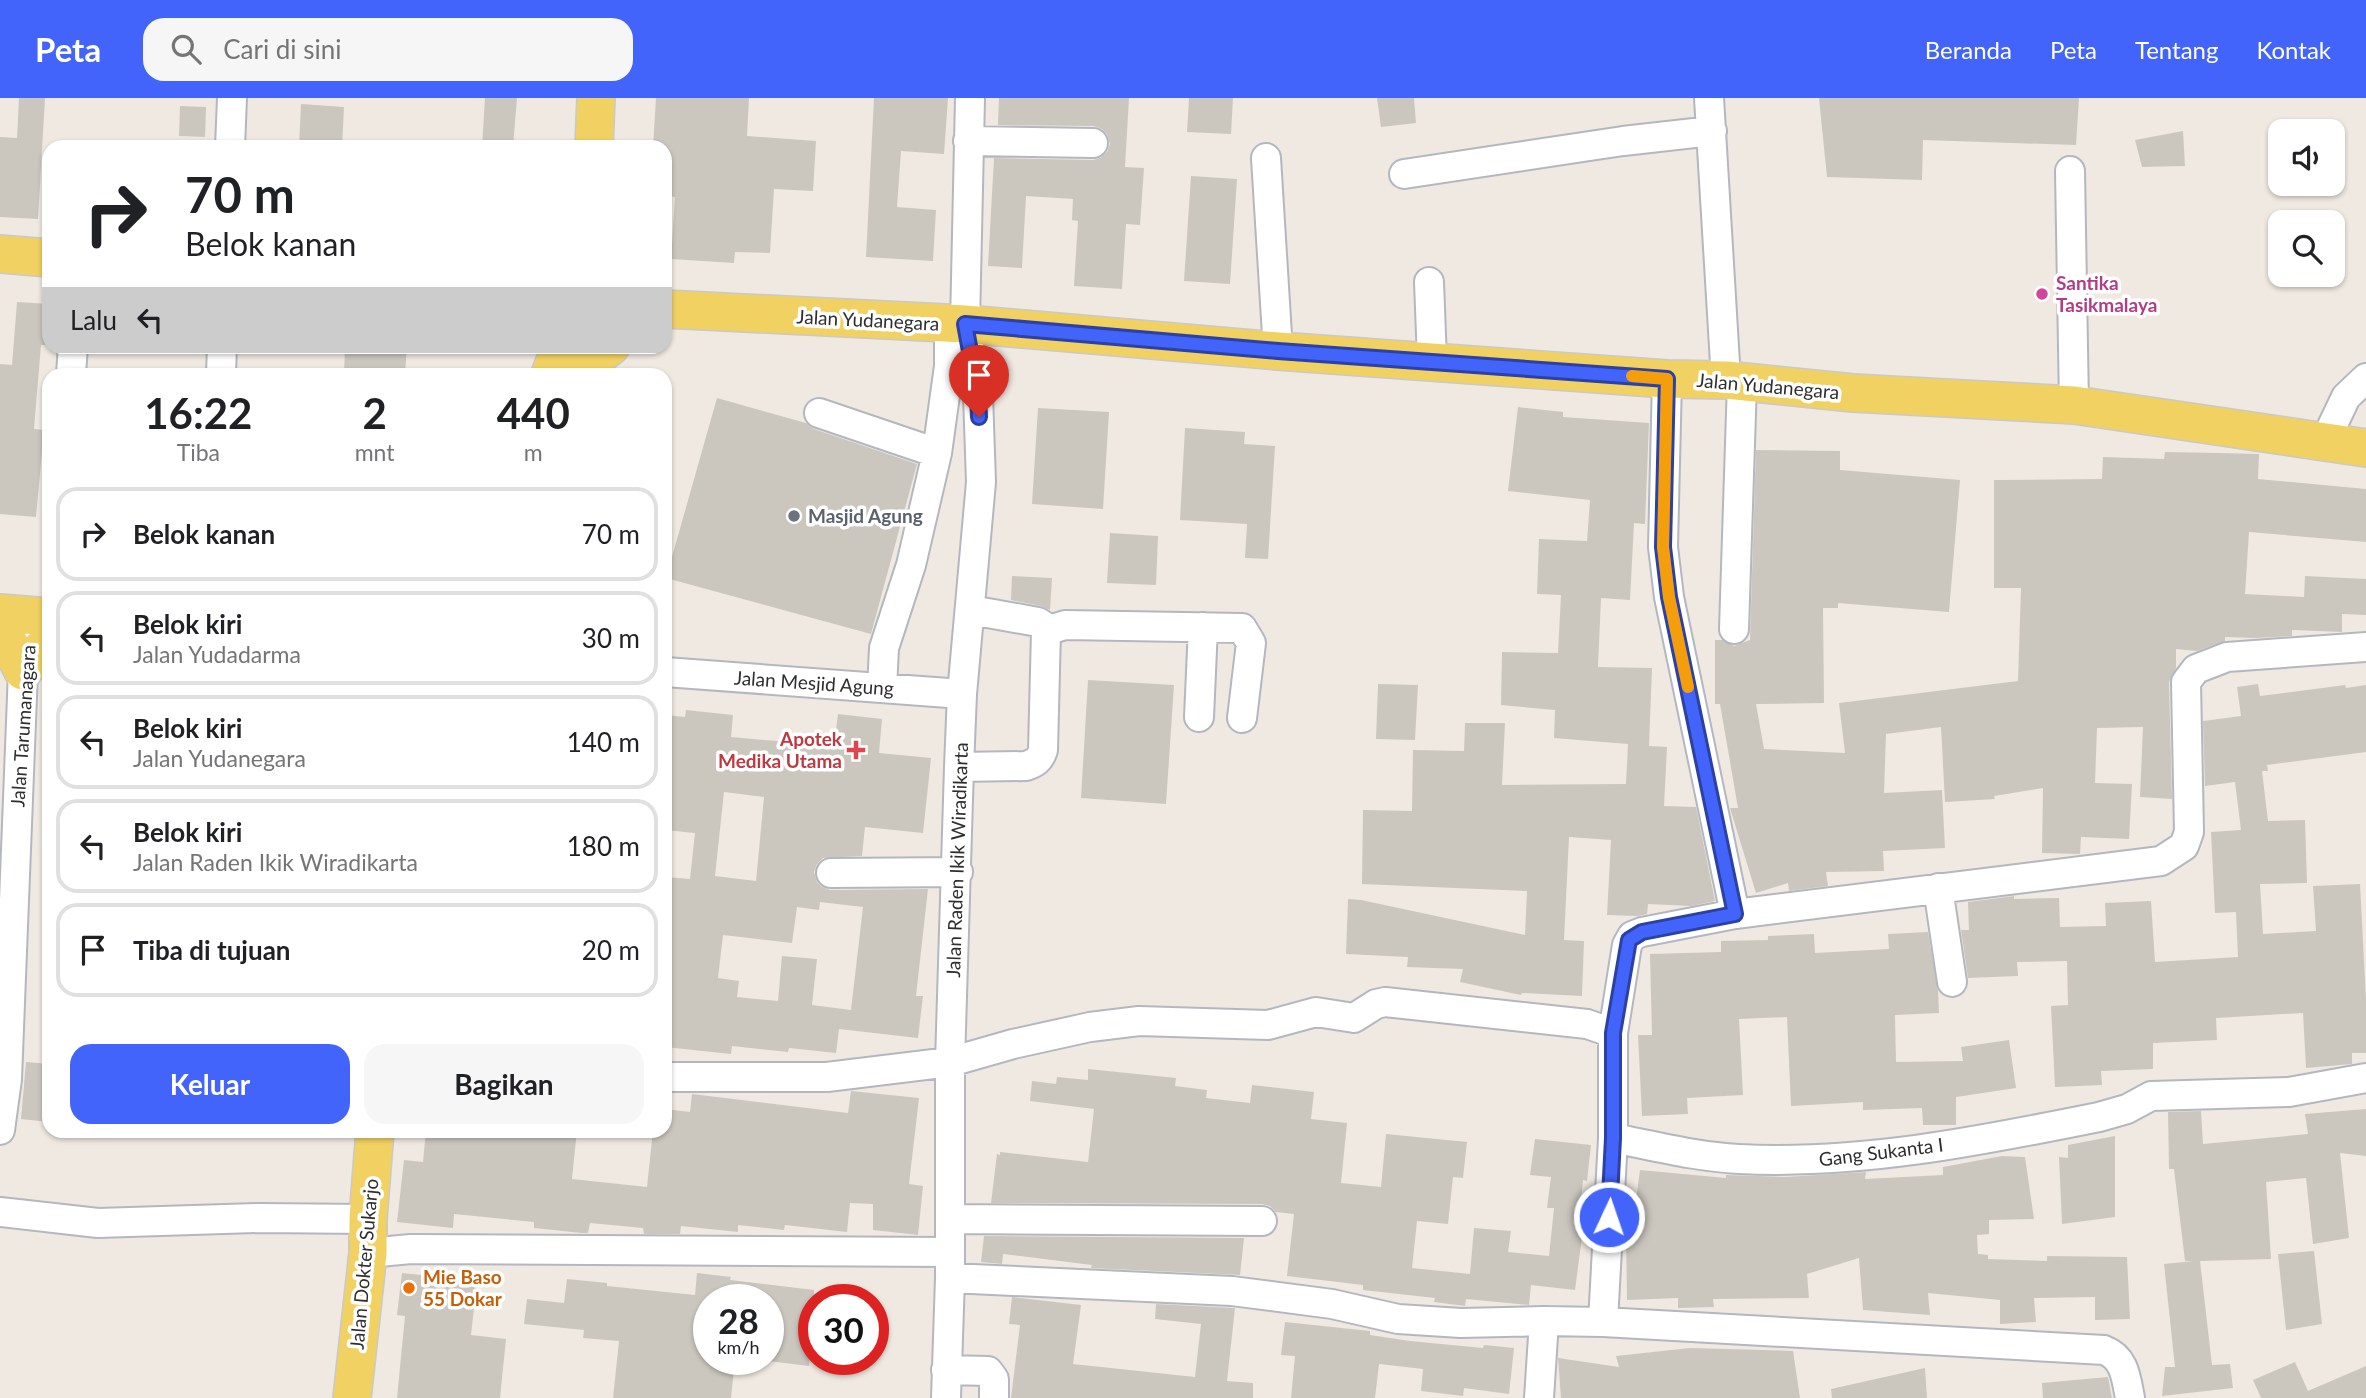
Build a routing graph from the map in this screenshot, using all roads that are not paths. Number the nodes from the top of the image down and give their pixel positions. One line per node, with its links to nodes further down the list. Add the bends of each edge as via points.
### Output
1 (232, 98): 6 (street)
2 (596, 98): 7 (main road)
3 (970, 98): 8 (street)
4 (1709, 98): 5 (street)
5 (1712, 131): 12 (street); 24 (street)
6 (230, 140)
7 (594, 140)
8 (968, 141): 9 (street); 17 (street)
9 (1094, 143)
10 (1266, 158): 18 (street)
11 (2070, 171): 25 (street)
12 (1404, 174)
13 (0, 254): 14 (main road)
14 (42, 257)
15 (1429, 282): 20 (street)
16 (672, 313): 17 (main road, Jalan Yudanegara)
17 (957, 324): 18 (main road, Jalan Yudanegara); 29 (street); 30 (street, Jalan Raden Ikik Wiradikarta, via 978,395 981,482)
18 (1278, 351): 20 (main road, Jalan Yudanegara)
19 (600, 354): 21 (main road)
20 (1432, 361): 23 (main road, Jalan Yudanegara)
21 (582, 368)
22 (2366, 378): 27 (street, via 2346,397)
23 (1667, 379): 24 (main road, Jalan Yudanegara); 46 (street, via 1663,547 1669,597)
24 (1734, 381): 25 (main road, Jalan Yudanegara, via 1853,393); 33 (street)
25 (2074, 405): 27 (main road, Jalan Yudanegara)
26 (819, 412): 29 (street)
27 (2325, 441): 28 (main road, Jalan Yudanegara)
28 (2366, 448)
29 (937, 453): 38 (street, via 911,565 884,648)
30 (971, 610): 34 (street, via 1038,622); 39 (street, Jalan Raden Ikik Wiradikarta)
31 (26, 623): 36 (main road)
32 (1203, 627): 34 (street, via 1065,625); 40 (street); 41 (street, via 1242,628 1251,643)
33 (1734, 629)
34 (1046, 631): 42 (street, via 1041,757 1026,766)
35 (2366, 647): 45 (street, via 2227,657 2196,669 2186,682 2189,832 2184,846 2174,854 2161,861)
36 (23, 671): 52 (street, Jalan Tarumanagara)
37 (672, 673): 38 (street, Jalan Mesjid Agung)
38 (882, 688): 39 (street, Jalan Mesjid Agung)
39 (962, 694): 42 (street, Jalan Raden Ikik Wiradikarta)
40 (1199, 717)
41 (1242, 718)
42 (959, 767): 43 (street, Jalan Raden Ikik Wiradikarta)
43 (958, 872): 44 (street); 49 (street, Jalan Raden Ikik Wiradikarta)
44 (831, 873)
45 (1938, 888): 46 (street); 47 (street)
46 (1735, 914): 48 (street, via 1632,936 1626,946)
47 (1952, 982)
48 (1613, 1033): 49 (street, via 1587,1024 1385,1002 1354,1018 1316,1012 1268,1024 1139,1021 1090,1027); 54 (street)
49 (950, 1062): 50 (street, via 827,1077); 56 (street, Jalan Raden Ikik Wiradikarta)
50 (672, 1077)
51 (2366, 1078): 54 (street, Gang Sukanta I, via 2289,1092 2151,1096 2099,1117 1878,1156 1737,1159)
52 (0, 1130)
53 (374, 1138): 58 (main road, Jalan Dokter Sukarjo)
54 (1613, 1138): 61 (street)
55 (0, 1212): 58 (street, via 98,1223 272,1218)
56 (950, 1219): 57 (street); 59 (street, Jalan Raden Ikik Wiradikarta)
57 (1262, 1221)
58 (368, 1236): 59 (street, via 411,1249); 63 (main road, Jalan Dokter Sukarjo)
59 (950, 1265): 60 (street, via 1232,1291 1332,1304 1398,1319); 62 (street, Jalan Raden Ikik Wiradikarta)
60 (1544, 1321): 61 (street); 65 (street)
61 (1603, 1322): 66 (street, via 2104,1350 2119,1360 2125,1371)
62 (946, 1384): 64 (street, via 988,1371 994,1379)
63 (352, 1398)
64 (994, 1398)
65 (1539, 1398)
66 (2130, 1398)

